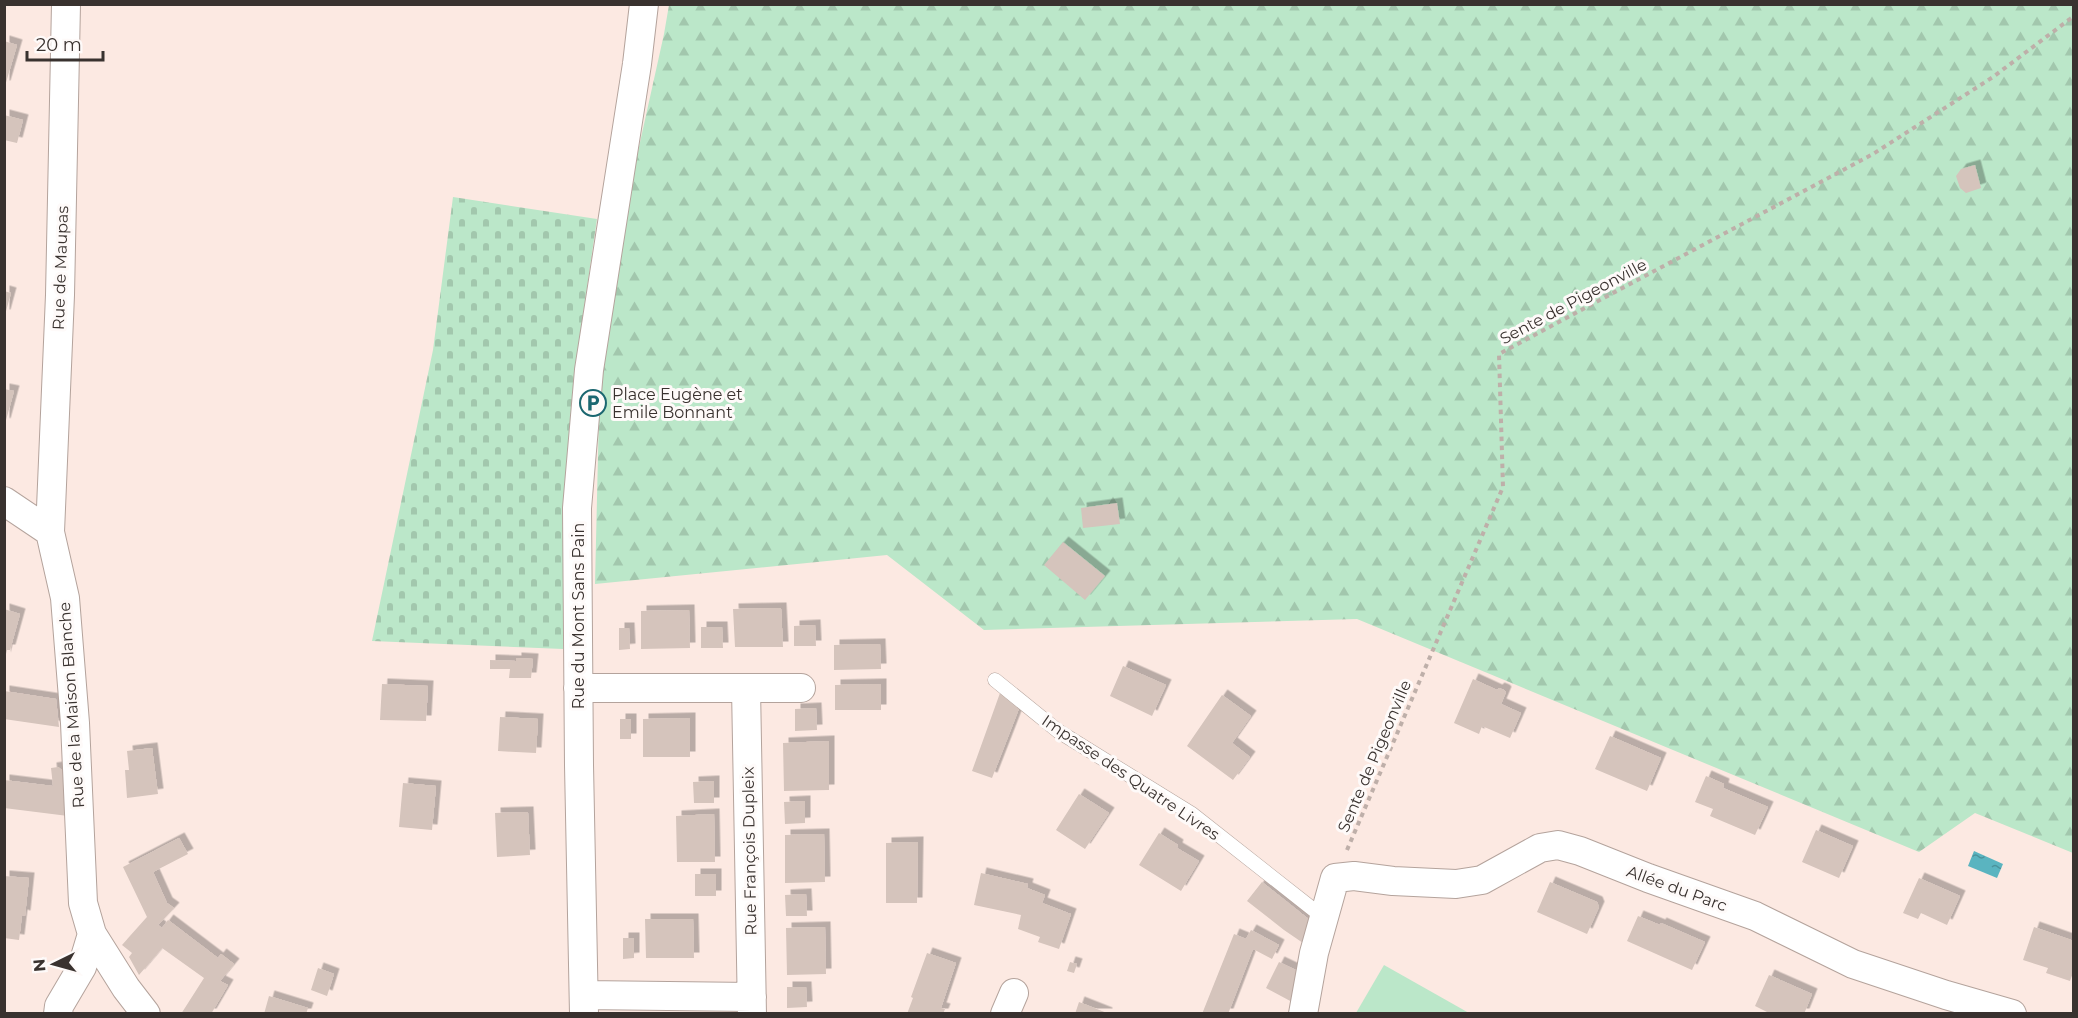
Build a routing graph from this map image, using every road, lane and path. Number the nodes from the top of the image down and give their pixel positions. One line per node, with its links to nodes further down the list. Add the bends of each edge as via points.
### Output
1 (66, 4): 5 (street, Rue de Maupas)
2 (645, 4): 7 (street, Rue du Mont Sans Pain, via 589,370 577,508)
3 (2073, 16): 10 (path, Sente de Pigeonville, via 1993,77 1873,154 1499,354 1503,487)
4 (4, 501): 5 (street)
5 (50, 532): 12 (street, Rue de la Maison Blanche, via 65,598 83,903)
6 (995, 680): 11 (lane, Impasse des Quatre Livres, via 1058,731 1192,814)
7 (578, 688): 8 (street); 13 (street, Rue du Mont Sans Pain)
8 (746, 688): 9 (street); 14 (street, Rue François Dupleix)
9 (801, 688)
10 (1335, 878): 11 (street); 18 (street, Allée du Parc, via 1456,884 1482,880 1540,848 1558,845 1755,916 1853,964)
11 (1324, 918): 17 (street)
12 (92, 934): 15 (street, via 82,967); 16 (street, Rue de la Maison Blanche)
13 (584, 1004): 14 (street)
14 (752, 1005)
15 (58, 1014)
16 (146, 1014)
17 (1303, 1014)
18 (2012, 1014)

